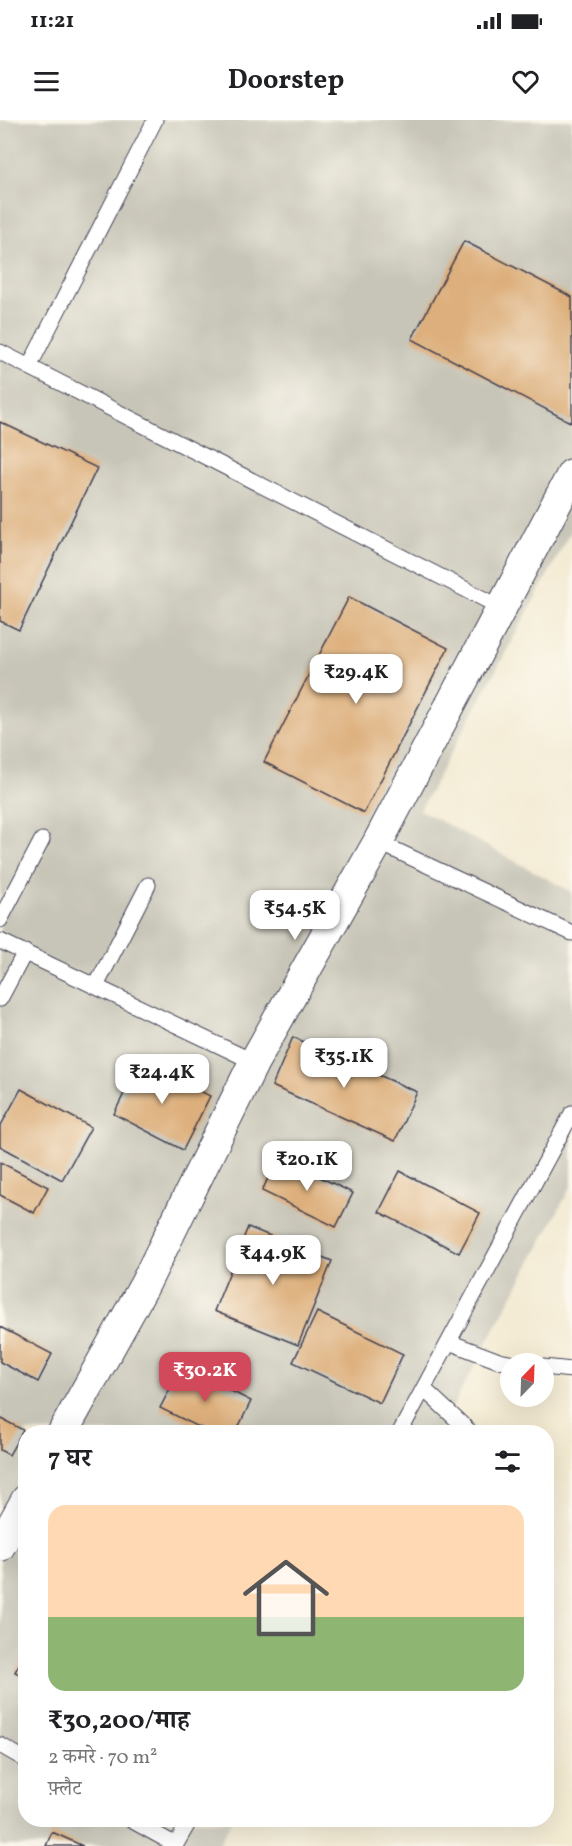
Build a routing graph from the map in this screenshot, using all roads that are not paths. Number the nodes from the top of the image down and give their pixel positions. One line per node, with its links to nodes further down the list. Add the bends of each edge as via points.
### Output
1 (155, 120): 3 (lane)
2 (0, 352): 3 (lane)
3 (28, 367): 5 (lane)
4 (572, 474): 5 (street)
5 (502, 608): 7 (street)
6 (42, 840): 9 (lane)
7 (378, 842): 10 (lane); 15 (street)
8 (148, 885): 13 (lane)
9 (0, 920)
10 (572, 933)
11 (0, 941): 12 (lane)
12 (26, 952): 13 (lane); 14 (lane)
13 (96, 986): 15 (lane)
14 (0, 999)
15 (254, 1062): 22 (street, via 145,1284)
16 (572, 1113): 17 (lane)
17 (449, 1342): 18 (lane); 21 (lane)
18 (500, 1361)
19 (554, 1368): 20 (lane)
20 (572, 1370)
21 (424, 1389): 23 (lane); 24 (lane)
22 (67, 1425)
23 (404, 1425)
24 (463, 1425)
25 (18, 1514): 26 (street)
26 (0, 1546)
27 (0, 1745): 28 (lane)
28 (18, 1755)
29 (144, 1827): 31 (lane)
30 (186, 1827): 31 (lane)
31 (176, 1845)

